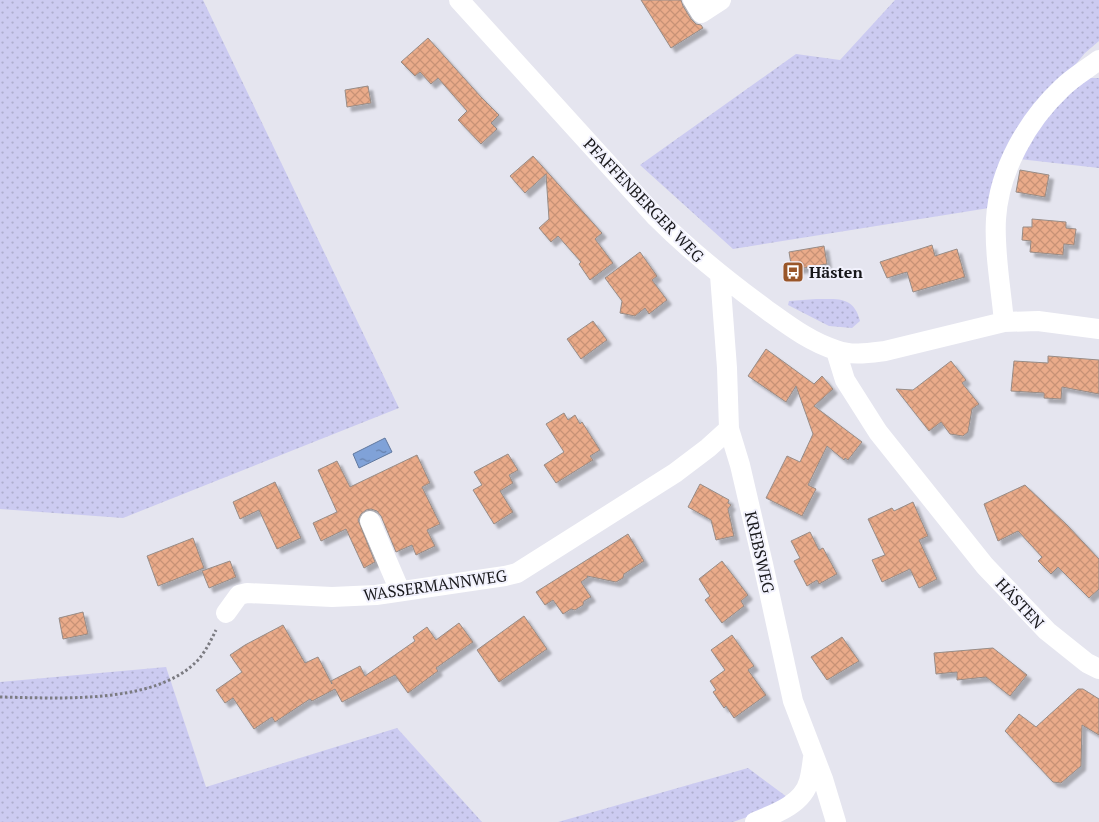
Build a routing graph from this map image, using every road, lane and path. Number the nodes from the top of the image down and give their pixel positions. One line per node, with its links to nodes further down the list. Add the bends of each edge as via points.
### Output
1 (459, 0): 5 (street, PFAFFENBERGER WEG, via 656,217)
2 (693, 0): 3 (street, via 701,13)
3 (721, 0)
4 (1099, 60): 6 (street, via 1069,82 1036,117 1008,170 998,199 996,228)
5 (720, 275): 8 (street, PFAFFENBERGER WEG, via 790,326); 9 (street, KREBSWEG)
6 (1004, 322): 7 (street, PFAFFENBERGER WEG, via 1038,321); 8 (street, PFAFFENBERGER WEG, via 885,351)
7 (1099, 329)
8 (836, 351): 13 (street, HÄSTEN, via 845,380 878,432 985,566 1047,631)
9 (729, 429): 11 (street, WASSERMANNWEG, via 675,473 517,573); 15 (street, KREBSWEG, via 793,702)
10 (370, 521): 11 (street)
11 (400, 592): 12 (street, WASSERMANNWEG, via 332,597 247,593 239,595)
12 (226, 612): 14 (path, via 198,660 158,686 129,693 62,698)
13 (1099, 669)
14 (0, 697)
15 (813, 758): 16 (street, via 809,782 802,795); 17 (street, KREBSWEG)
16 (755, 822)
17 (836, 822)

